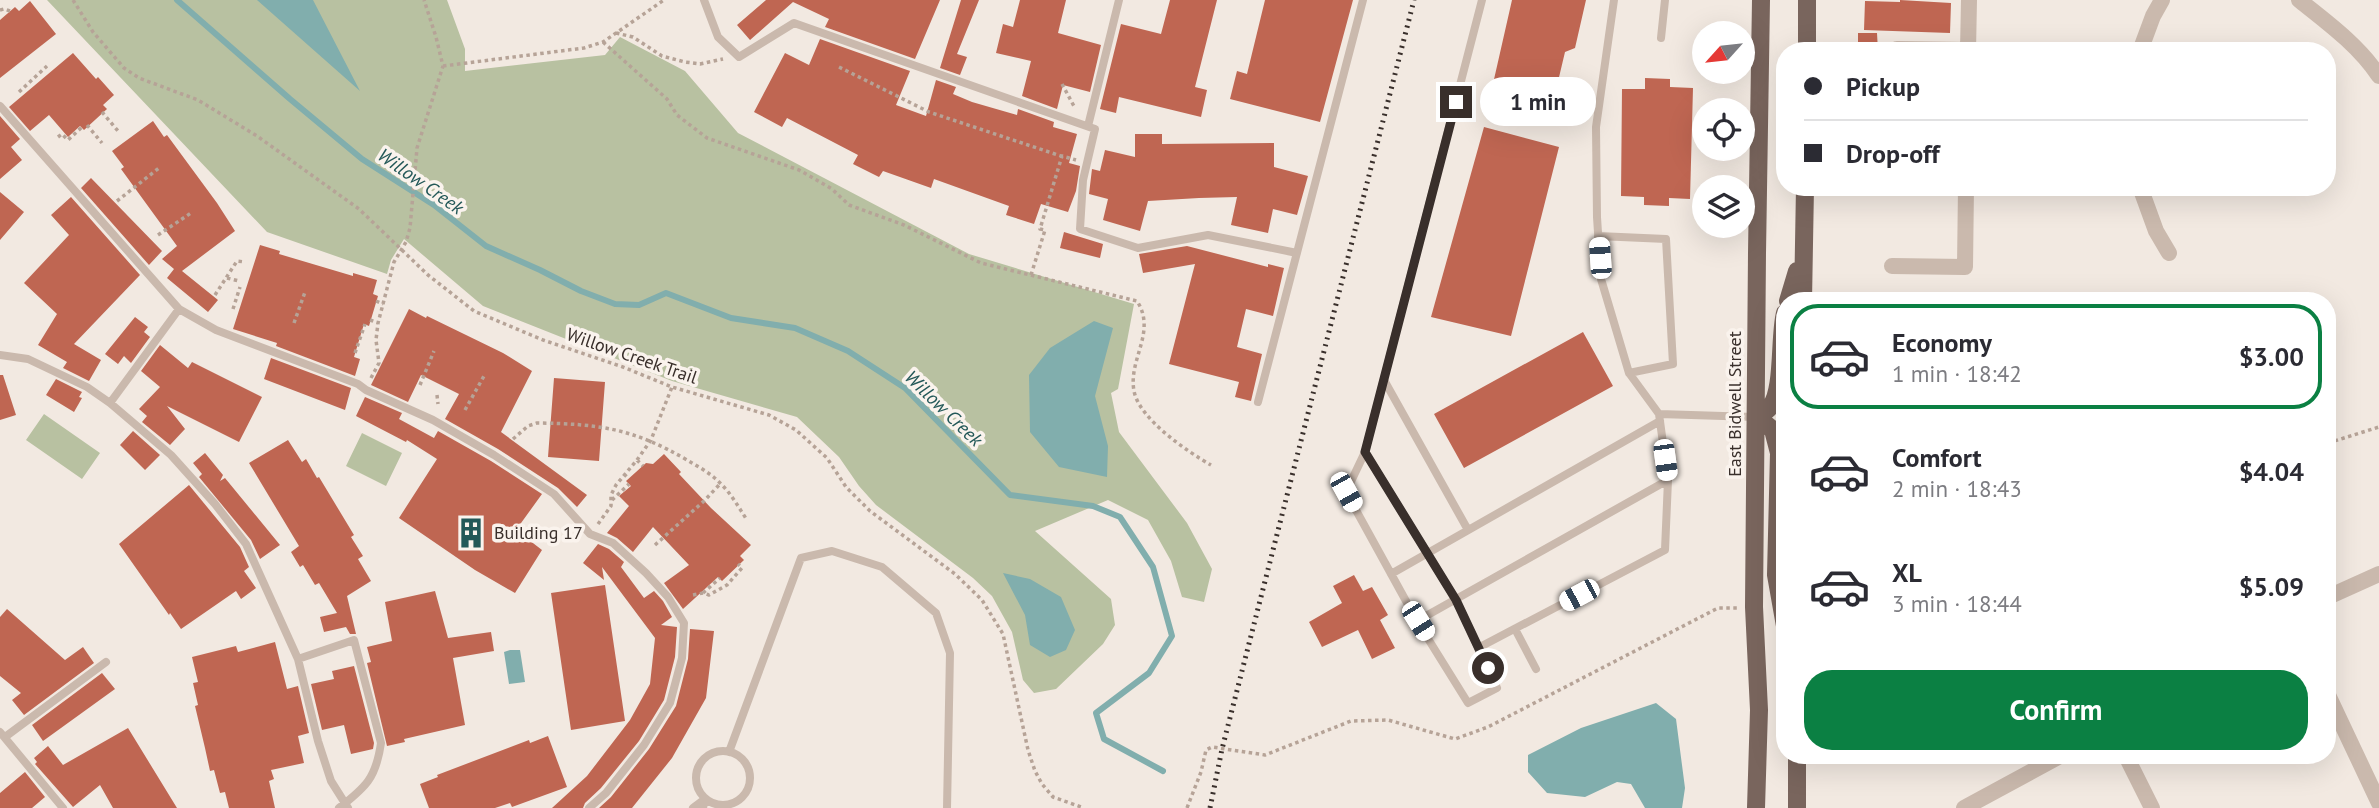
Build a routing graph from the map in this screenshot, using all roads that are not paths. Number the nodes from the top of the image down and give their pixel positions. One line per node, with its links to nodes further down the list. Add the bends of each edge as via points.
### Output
1 (704, 0): 18 (lane, via 718,37 739,57 794,23)
2 (1119, 0): 18 (lane)
3 (1363, 0): 24 (lane)
4 (1482, 0): 32 (lane)
5 (1614, 0): 22 (lane, via 1597,127)
6 (1665, 0): 12 (lane)
7 (1761, 0): 37 (main road, East Bidwell Street)
8 (1808, 0): 13 (main road)
9 (1969, 0): 14 (street)
10 (2162, 0): 15 (street)
11 (2299, 0): 16 (street)
12 (1661, 38)
13 (1807, 42)
14 (1968, 42)
15 (2143, 42)
16 (2378, 72)
17 (0, 106): 29 (lane)
18 (1088, 126): 24 (lane, via 1095,129 1083,180 1080,229 1138,248 1208,235)
19 (1805, 196): 23 (main road)
20 (1966, 196): 26 (street, via 1965,267)
21 (2143, 196): 25 (street)
22 (1598, 236): 31 (lane, via 1601,279); 31 (lane, via 1666,239 1673,364)
23 (1804, 246): 27 (main road); 28 (main road)
24 (1297, 253): 34 (lane)
25 (2169, 253)
26 (1892, 266)
27 (1791, 292)
28 (1803, 292)
29 (179, 309): 35 (lane); 63 (lane, via 216,330 358,384 494,455 554,494 590,534 613,543 668,597 684,623 682,658 670,703 644,745)
30 (0, 355): 35 (lane, via 27,359)
31 (1629, 373): 36 (lane)
32 (1384, 380): 39 (lane); 41 (lane)
33 (1776, 395): 37 (main road, via 1772,406)
34 (1258, 402)
35 (110, 403): 50 (lane, via 171,454 246,544)
36 (1659, 418): 37 (lane); 40 (lane); 41 (lane)
37 (1757, 418): 38 (main road, via 1773,430); 66 (main road, East Bidwell Street)
38 (1776, 442)
39 (1365, 452): 42 (lane); 43 (lane, via 1346,492)
40 (1668, 480): 46 (lane); 48 (lane, via 1665,550)
41 (1468, 530): 42 (lane)
42 (1427, 553): 43 (lane); 46 (lane)
43 (1391, 573): 47 (lane)
44 (2379, 574): 45 (street)
45 (2336, 593)
46 (1456, 600): 47 (lane); 49 (lane)
47 (1418, 621): 49 (lane, via 1468,703 1497,688)
48 (1515, 629): 49 (lane); 52 (lane)
49 (1478, 648)
50 (298, 659): 61 (lane, via 321,751); 61 (lane, via 354,640 381,743 371,780)
51 (106, 662): 54 (lane)
52 (1536, 669)
53 (2336, 712): 59 (street)
54 (2, 735): 62 (lane)
55 (729, 752): 60 (lane, via 711,754 698,766 696,784); 60 (lane, via 748,767 747,791 728,806); 65 (lane, via 801,558 832,551 882,567 936,612 950,653)
56 (1797, 764): 67 (main road)
57 (2045, 764): 68 (street)
58 (2130, 764): 69 (street)
59 (2379, 803)
60 (704, 804): 64 (lane)
61 (344, 807)
62 (63, 808)
63 (589, 808)
64 (693, 808)
65 (947, 808)
66 (1756, 808)
67 (1797, 808)
68 (1964, 808)
69 (2152, 808)

